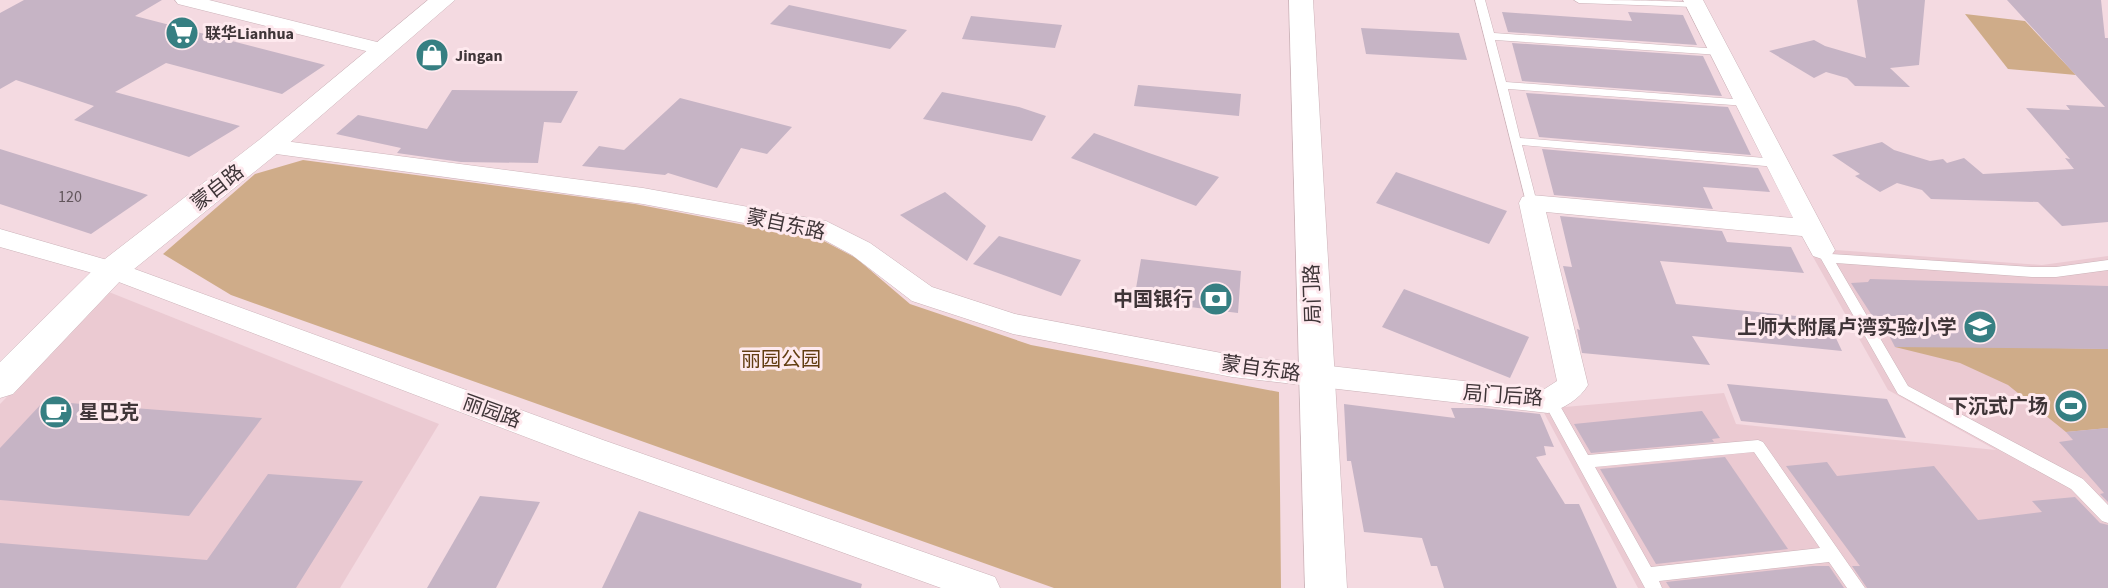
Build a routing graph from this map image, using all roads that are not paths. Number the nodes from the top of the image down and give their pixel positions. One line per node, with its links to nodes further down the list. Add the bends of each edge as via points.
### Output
1 (185, 0): 8 (street)
2 (443, 0): 8 (street, 蒙自路)
3 (1301, 0): 20 (street, 局门路)
4 (1480, 0): 7 (lane)
5 (1579, 0): 6 (lane)
6 (1694, 2): 9 (street)
7 (1489, 36): 9 (lane); 10 (lane)
8 (382, 49): 13 (street, 蒙自路)
9 (1720, 52): 11 (street)
10 (1501, 85): 11 (lane); 12 (lane)
11 (1747, 103): 14 (street)
12 (1515, 141): 14 (lane); 15 (lane)
13 (269, 146): 19 (street, 蒙自路); 20 (street, 蒙自东路, via 643,196 826,230 861,249 922,294 1013,324 1232,366)
14 (1777, 163): 17 (street)
15 (1531, 203): 17 (street); 22 (street, 局门后路, via 1573,385)
16 (0, 238): 19 (street, 丽园路)
17 (1820, 245): 18 (lane, via 2032,272); 24 (lane, via 1903,390 2077,484)
18 (2108, 265)
19 (112, 270): 21 (street, 蒙自路); 27 (street, 丽园路, via 592,449)
20 (1316, 376): 22 (street, 局门后路); 28 (street, 局门路)
21 (0, 384)
22 (1548, 402): 23 (lane)
23 (1584, 462): 25 (lane, via 1758,446); 26 (lane)
24 (2108, 516)
25 (1833, 554): 26 (lane); 29 (lane)
26 (1650, 582)
27 (984, 588)
28 (1326, 588)
29 (1857, 588)

